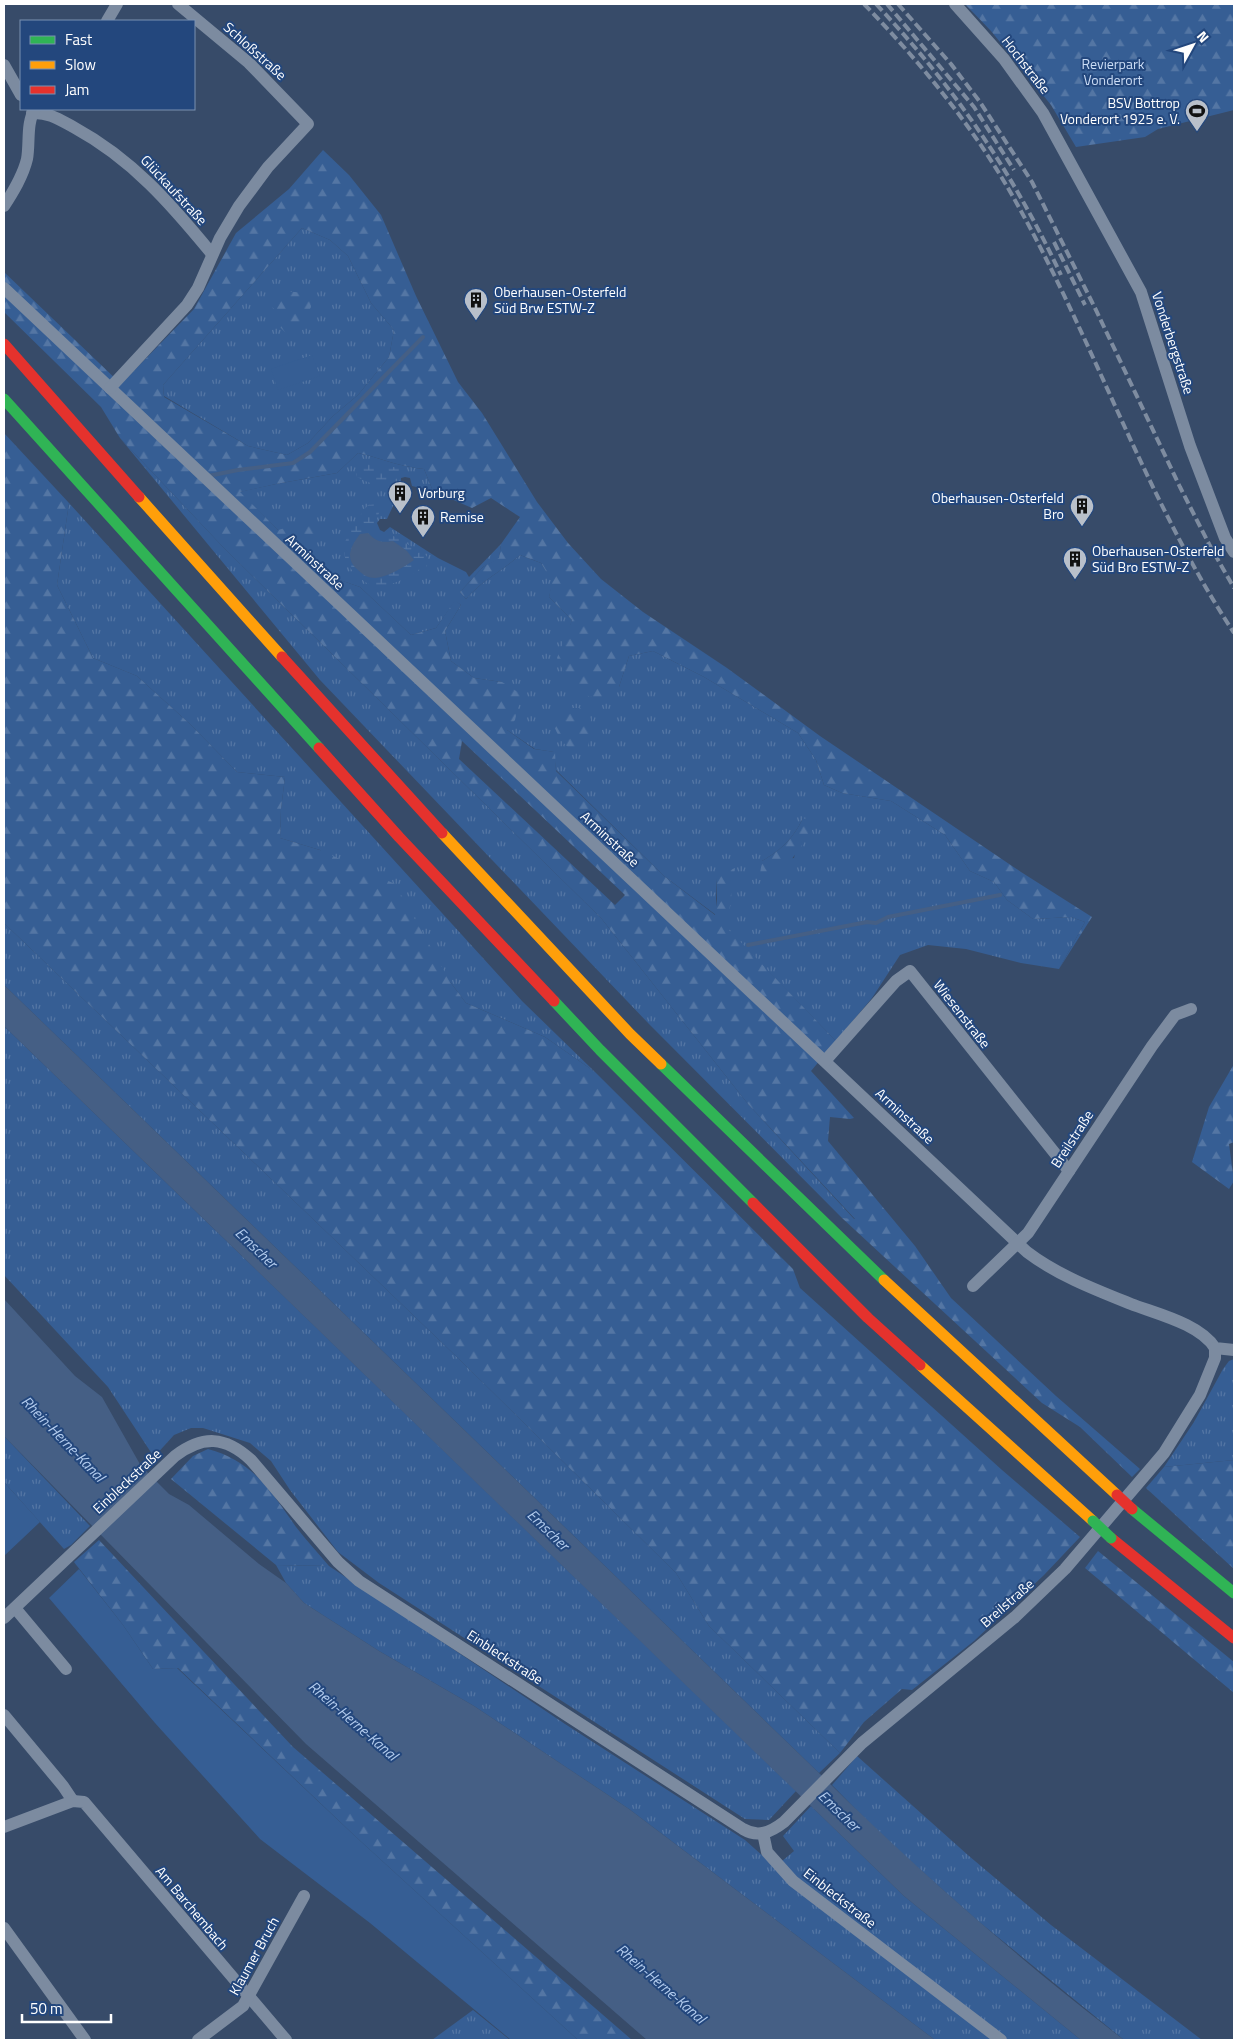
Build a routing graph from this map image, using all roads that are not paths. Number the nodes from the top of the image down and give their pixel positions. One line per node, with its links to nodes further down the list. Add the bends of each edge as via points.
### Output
1 (118, 4): 4 (street)
2 (178, 4): 8 (street, Schloßstraße, via 249,63)
3 (955, 4): 9 (street, Hochstraße, via 1025,87)
4 (108, 20)
5 (4, 65): 6 (street)
6 (20, 93)
7 (32, 110): 10 (street, Glückaufstraße, via 24,167); 11 (street, Glückaufstraße, via 50,114 126,161 165,198)
8 (308, 124): 11 (street, Glückaufstraße, via 252,188)
9 (1064, 151): 16 (street, Vonderbergstraße, via 1141,292 1190,446 1225,538)
10 (4, 206)
11 (212, 254): 14 (street, Glückaufstraße, via 187,305)
12 (4, 288): 14 (street, Arminstraße)
13 (4, 344): 24 (highway, bridge, via 424,814 630,1034 895,1291 1117,1496)
14 (110, 388): 18 (street, Arminstraße)
15 (4, 400): 27 (highway, bridge, via 398,837 600,1050 868,1318 1111,1538)
16 (1234, 552)
17 (1191, 1008): 19 (street, Breilstraße, via 1175,1015 1166,1026)
18 (825, 1061): 19 (street, Wiesenstraße, via 896,981 910,971); 20 (street, Arminstraße)
19 (1069, 1171): 20 (street, Breilstraße)
20 (1019, 1243): 21 (street, Breilstraße); 22 (street, Arminstraße, via 1054,1270 1197,1331)
21 (973, 1286)
22 (1215, 1348): 23 (street); 32 (street, Breilstraße, via 1215,1358 1200,1395 1164,1453 1047,1588 862,1743 776,1828)
23 (1234, 1350)
24 (1234, 1593)
25 (14, 1608): 26 (street, Einbleckstraße); 28 (street); 32 (street, Einbleckstraße, via 184,1449 200,1442 218,1441 239,1450 251,1460 338,1562 359,1581 743,1829 752,1834)
26 (4, 1618)
27 (1234, 1638)
28 (66, 1668)
29 (4, 1715): 30 (street, Am Barchembach)
30 (73, 1801): 31 (street); 35 (street, Am Barchembach, via 84,1802)
31 (4, 1827)
32 (763, 1833): 39 (street, Einbleckstraße, via 767,1852 793,1881)
33 (304, 1896): 35 (street, Klaumer Bruch)
34 (4, 1928): 36 (street)
35 (248, 1997): 37 (street, Klaumer Bruch, via 243,2006); 38 (street, Am Barchembach)
36 (85, 2040)
37 (198, 2040)
38 (286, 2040)
39 (1001, 2040)

